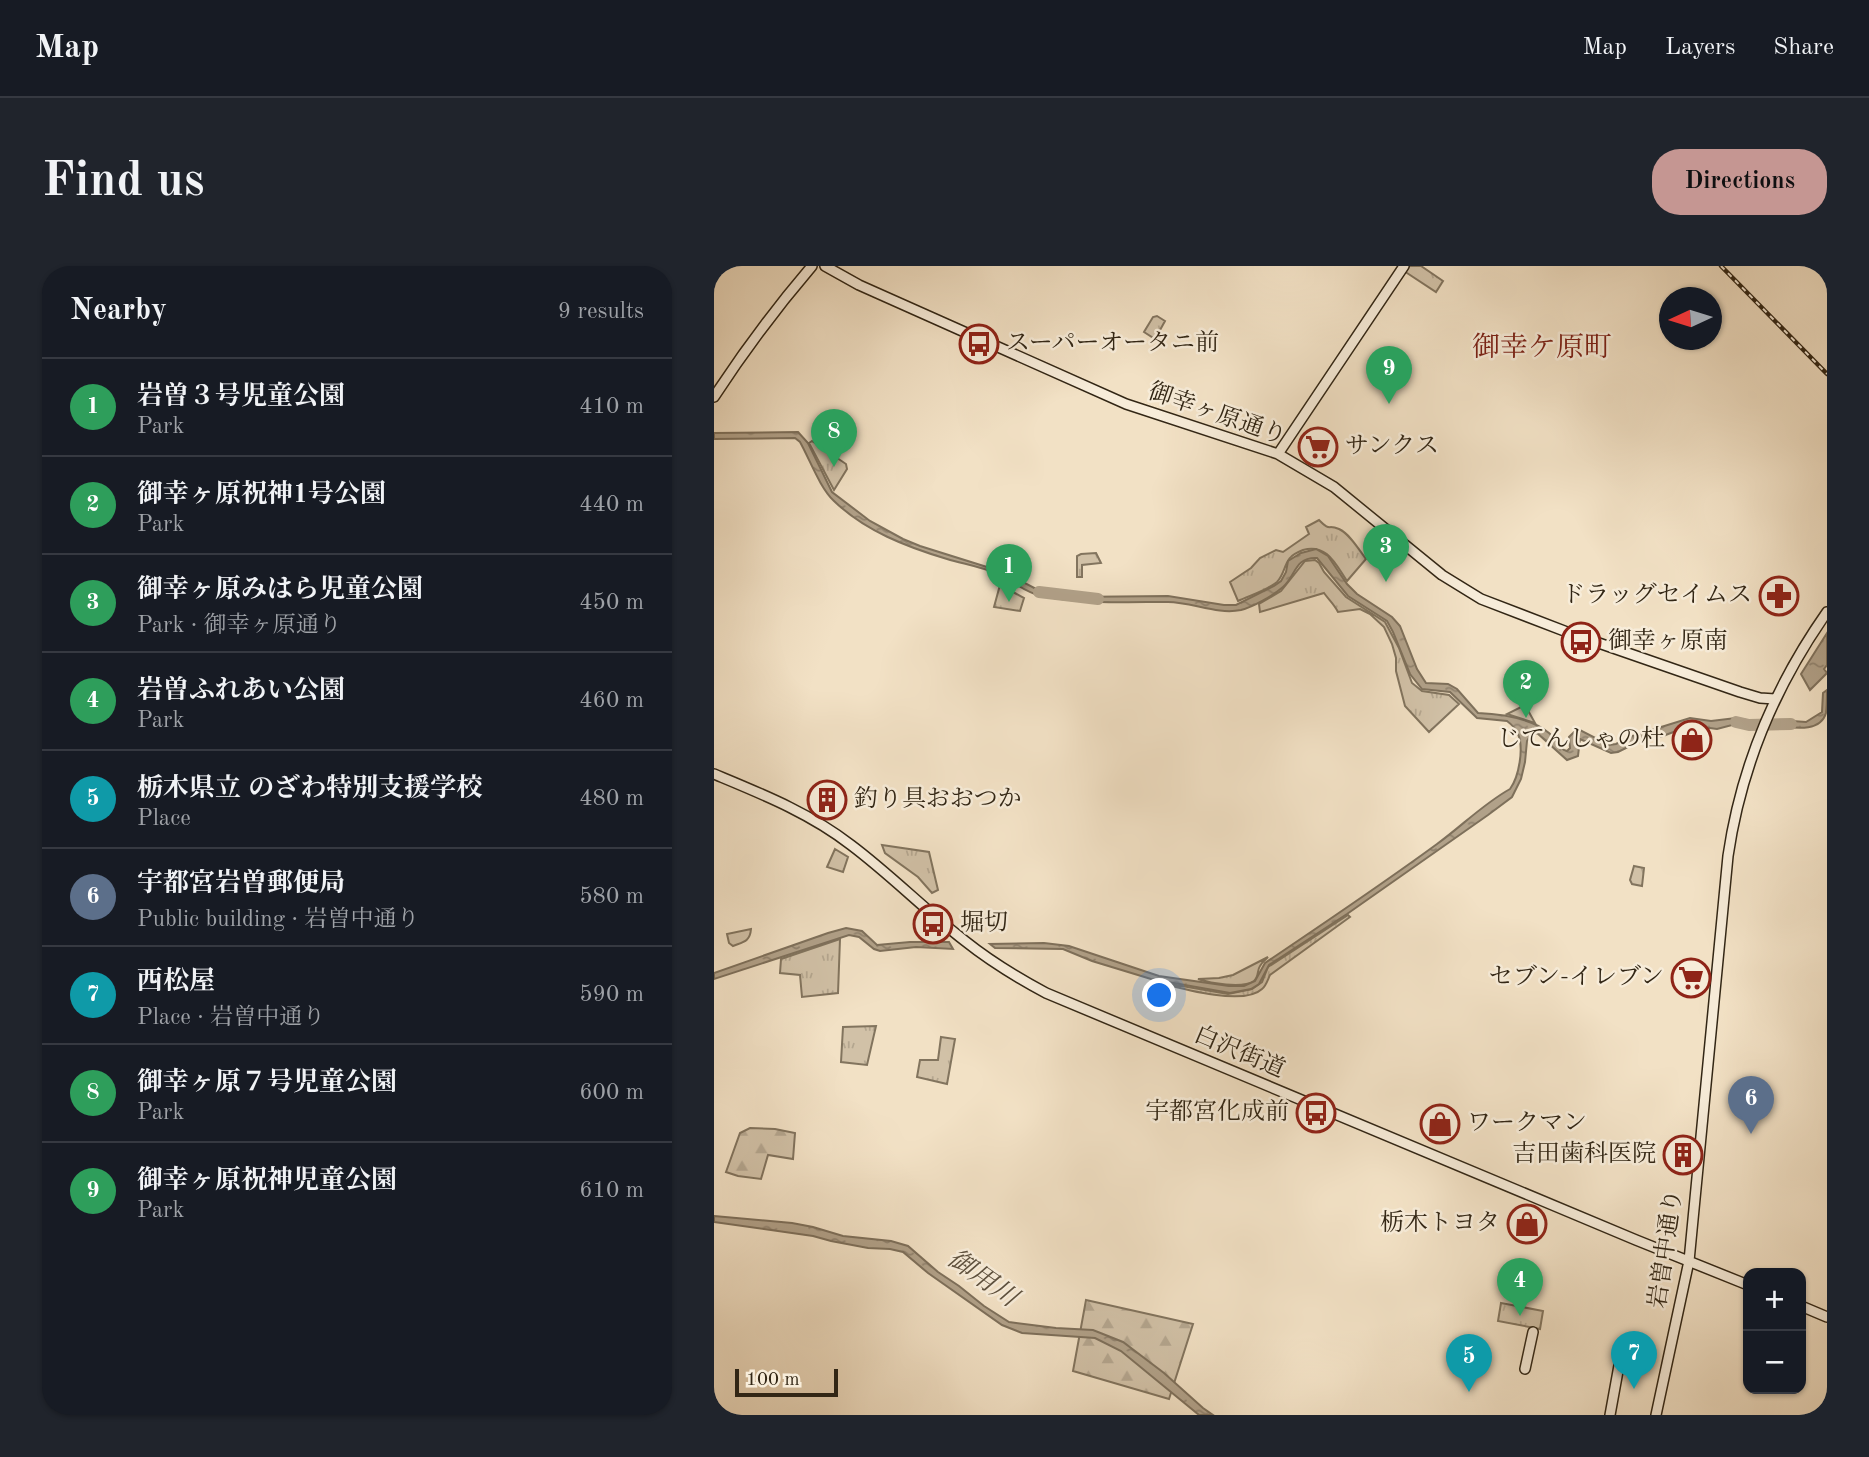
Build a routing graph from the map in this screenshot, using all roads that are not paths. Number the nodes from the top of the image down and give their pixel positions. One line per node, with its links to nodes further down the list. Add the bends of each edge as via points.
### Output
1 (812, 266): 4 (street)
2 (825, 266): 5 (street, 御幸ヶ原通り, via 1116,401)
3 (1404, 266): 5 (street)
4 (714, 397)
5 (1278, 454): 7 (street, 御幸ヶ原通り, via 1334,487 1443,575 1481,599 1740,692)
6 (1827, 612): 7 (street)
7 (1775, 699): 9 (street, 岩曽中通り, via 1752,755 1728,856)
8 (714, 774): 9 (street, 白沢街道, via 834,832 966,942 1046,993)
9 (1689, 1261): 10 (street, 白沢街道); 17 (street, 岩曽中通り)
10 (1743, 1283)
11 (1806, 1308): 12 (street)
12 (1827, 1317)
13 (1533, 1332): 15 (street)
14 (1622, 1349): 16 (street)
15 (1525, 1369)
16 (1610, 1415)
17 (1656, 1415)

